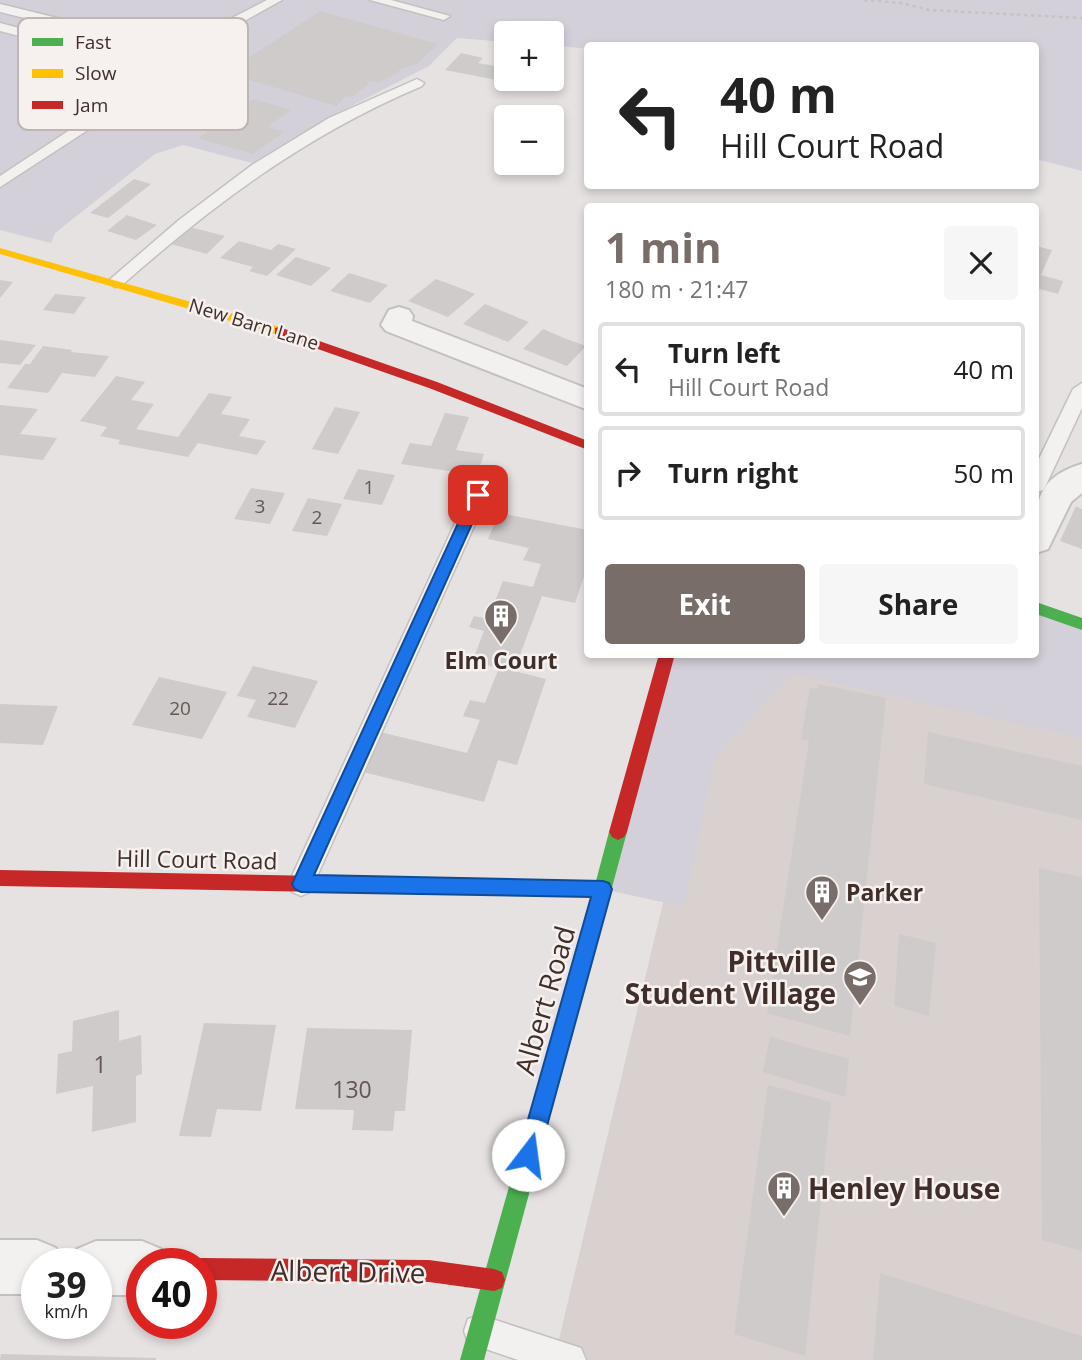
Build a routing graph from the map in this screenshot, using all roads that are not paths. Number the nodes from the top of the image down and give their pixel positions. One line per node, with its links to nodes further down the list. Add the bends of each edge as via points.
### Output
1 (276, 0): 6 (lane)
2 (376, 0): 4 (lane)
3 (0, 8): 5 (lane)
4 (444, 16)
5 (41, 18)
6 (242, 18)
7 (0, 27): 8 (lane)
8 (18, 32)
9 (417, 83): 13 (lane, via 330,123 239,180)
10 (80, 130): 11 (lane)
11 (0, 183)
12 (0, 251): 13 (street, New Barn Lane)
13 (114, 282): 18 (street, New Barn Lane, via 346,353)
14 (399, 316): 15 (street, via 396,325)
15 (530, 377): 17 (street); 18 (street)
16 (1082, 389): 21 (lane)
17 (584, 398)
18 (503, 412): 19 (street, New Barn Lane)
19 (584, 444)
20 (1082, 476): 23 (street, via 1057,495)
21 (1039, 479)
22 (478, 495): 28 (lane)
23 (1039, 534)
24 (1039, 609): 25 (street)
25 (1082, 624)
26 (666, 658): 29 (street, Albert Road)
27 (0, 878): 28 (street, Hill Court Road)
28 (301, 884): 29 (street, Hill Court Road)
29 (603, 889): 33 (street, Albert Road)
30 (0, 1267): 31 (street)
31 (21, 1267)
32 (217, 1269): 33 (street, Albert Drive, via 429,1271)
33 (494, 1280): 34 (street, Albert Road)
34 (476, 1346): 35 (lane)
35 (569, 1360)

